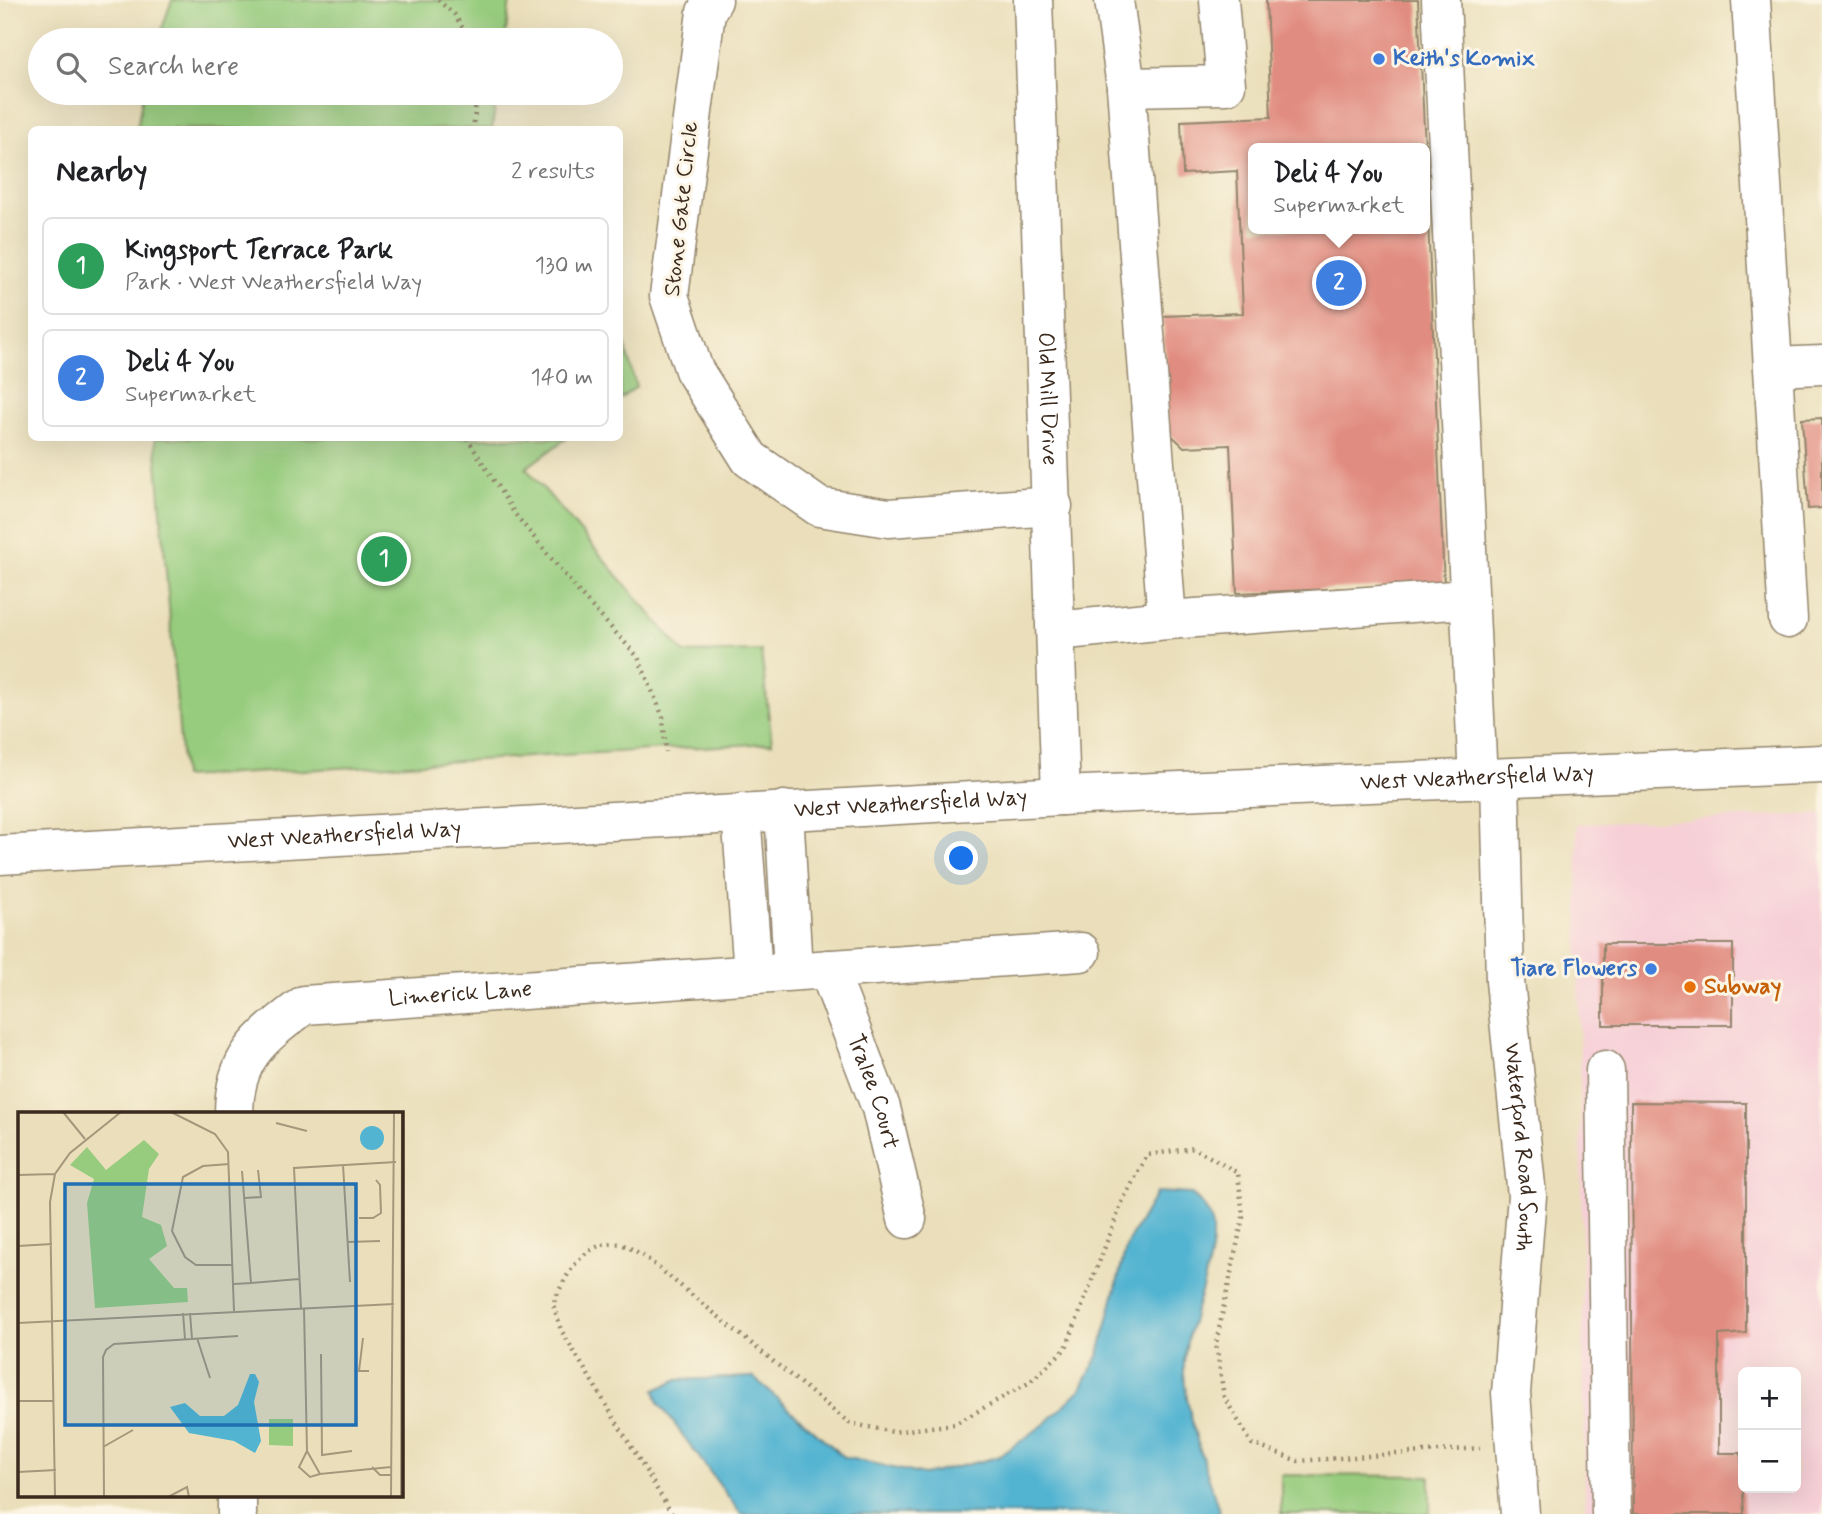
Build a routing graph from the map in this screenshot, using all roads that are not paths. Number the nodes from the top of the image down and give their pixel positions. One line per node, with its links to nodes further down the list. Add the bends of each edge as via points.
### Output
1 (713, 0): 10 (street, Stone Gate Circle, via 706,12 669,296 694,370 750,459 819,507 889,518)
2 (1033, 0): 10 (street, Old Mill Drive)
3 (1114, 0): 7 (street)
4 (1219, 0): 7 (street, via 1226,85)
5 (1441, 0): 11 (street, Waterford Road South)
6 (1751, 0): 9 (street)
7 (1126, 86): 13 (street)
8 (1822, 365): 9 (street)
9 (1773, 367): 12 (street)
10 (1053, 506): 14 (street, Old Mill Drive)
11 (1468, 599): 13 (street); 16 (street, Waterford Road South)
12 (1788, 619)
13 (1167, 620): 14 (street)
14 (1056, 631): 17 (street, Old Mill Drive)
15 (1822, 764): 16 (street, West Weathersfield Way)
16 (1489, 780): 17 (street, West Weathersfield Way); 29 (street, Waterford Road South, via 1527,1196 1511,1393)
17 (1061, 796): 18 (street, West Weathersfield Way)
18 (784, 810): 19 (street, West Weathersfield Way); 22 (street)
19 (741, 813): 20 (street, West Weathersfield Way); 23 (street)
20 (0, 855)
21 (1081, 952): 22 (street, Limerick Lane)
22 (810, 970): 23 (street, Limerick Lane); 26 (street, Tralee Court, via 881,1108)
23 (752, 973): 25 (street, Limerick Lane, via 304,1005 257,1041 234,1086)
24 (1605, 1070): 30 (street)
25 (234, 1112)
26 (908, 1219)
27 (237, 1496): 28 (street)
28 (237, 1514)
29 (1520, 1514)
30 (1611, 1514)

